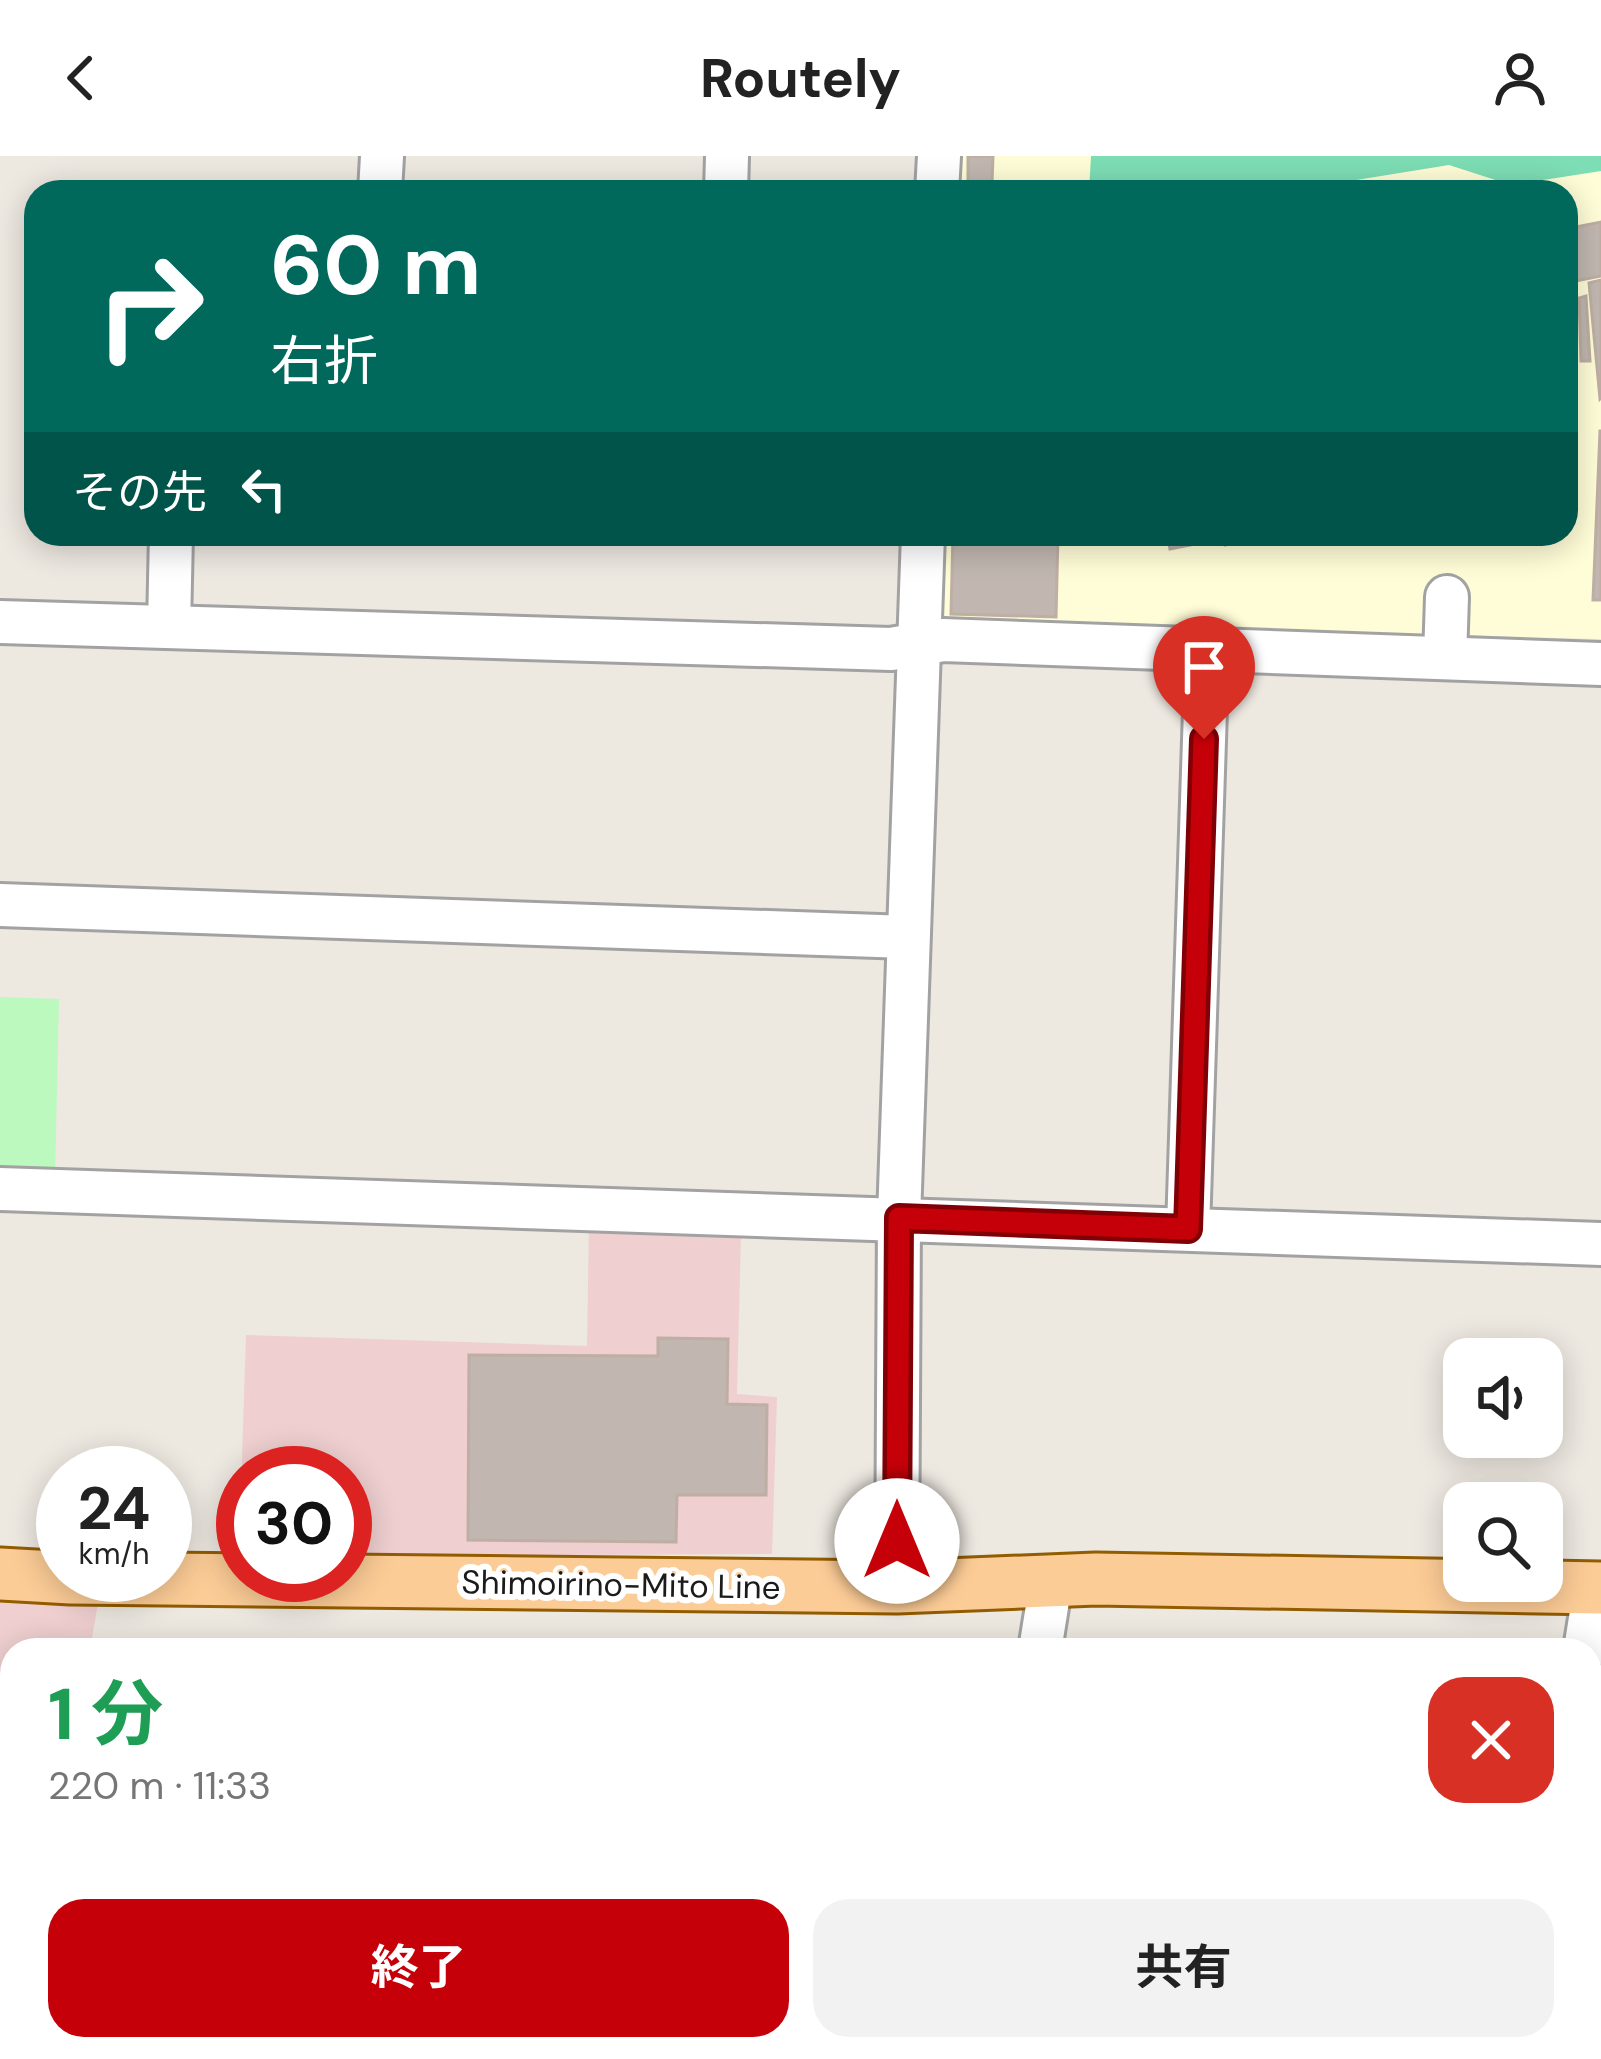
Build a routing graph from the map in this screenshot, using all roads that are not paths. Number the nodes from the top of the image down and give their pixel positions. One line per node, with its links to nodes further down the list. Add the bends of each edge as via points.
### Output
1 (171, 546): 5 (street)
2 (923, 546): 6 (street)
3 (1448, 597): 8 (street)
4 (0, 622): 5 (street)
5 (169, 627): 6 (street)
6 (919, 645): 7 (street); 11 (street)
7 (1207, 650): 8 (street); 14 (street)
8 (1445, 658): 9 (street)
9 (1601, 664)
10 (0, 905): 11 (street)
11 (908, 937): 13 (street)
12 (0, 1189): 13 (street)
13 (899, 1218): 14 (street); 18 (street)
14 (1188, 1229): 15 (street)
15 (1601, 1244)
16 (0, 1574): 18 (main road, Shimoirino-Mito Line)
17 (1051, 1582): 18 (main road, Shimoirino-Mito Line); 19 (main road, Shimoirino-Mito Line); 20 (street)
18 (897, 1587)
19 (1598, 1587): 21 (street)
20 (1042, 1638)
21 (1588, 1638)

